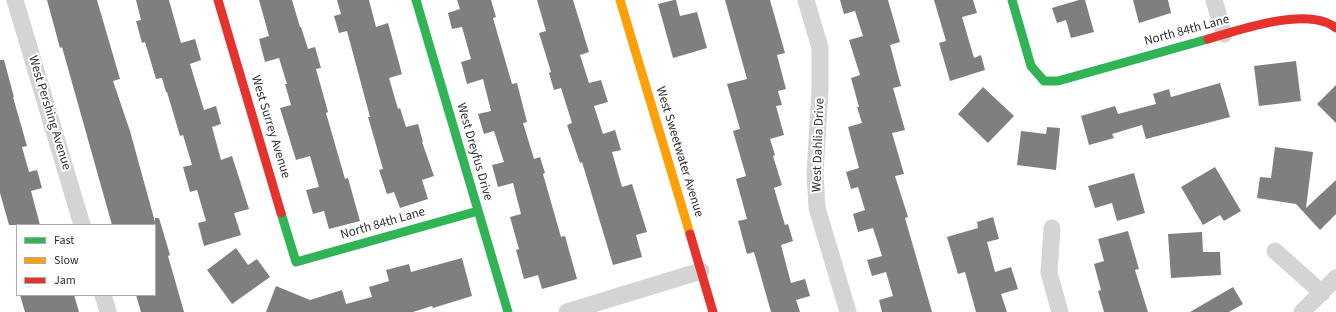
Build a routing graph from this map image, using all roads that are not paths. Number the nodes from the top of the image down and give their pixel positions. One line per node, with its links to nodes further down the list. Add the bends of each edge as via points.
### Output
1 (15, 0): 11 (street, West Pershing Avenue)
2 (218, 0): 14 (street, West Surrey Avenue)
3 (416, 0): 10 (street, West Dreyfus Drive)
4 (620, 0): 15 (street, West Sweetwater Avenue)
5 (806, 0): 22 (street, West Dahlia Drive, via 820,48 815,174 817,208)
6 (1012, 0): 9 (street, North 84th Lane, via 1031,66 1044,82 1058,81)
7 (1214, 0): 9 (street)
8 (1336, 28): 9 (street, North 84th Lane, via 1325,22 1285,19)
9 (1224, 34)
10 (478, 211): 14 (street, North 84th Lane); 19 (street, West Dreyfus Drive)
11 (82, 224)
12 (1052, 228): 23 (street, via 1049,273)
13 (1275, 251): 16 (street)
14 (296, 262)
15 (701, 271): 20 (street); 21 (street, West Sweetwater Avenue)
16 (1331, 285): 24 (street)
17 (103, 296): 18 (street)
18 (108, 312)
19 (508, 312)
20 (567, 312)
21 (713, 312)
22 (848, 312)
23 (1060, 312)
24 (1302, 312)

